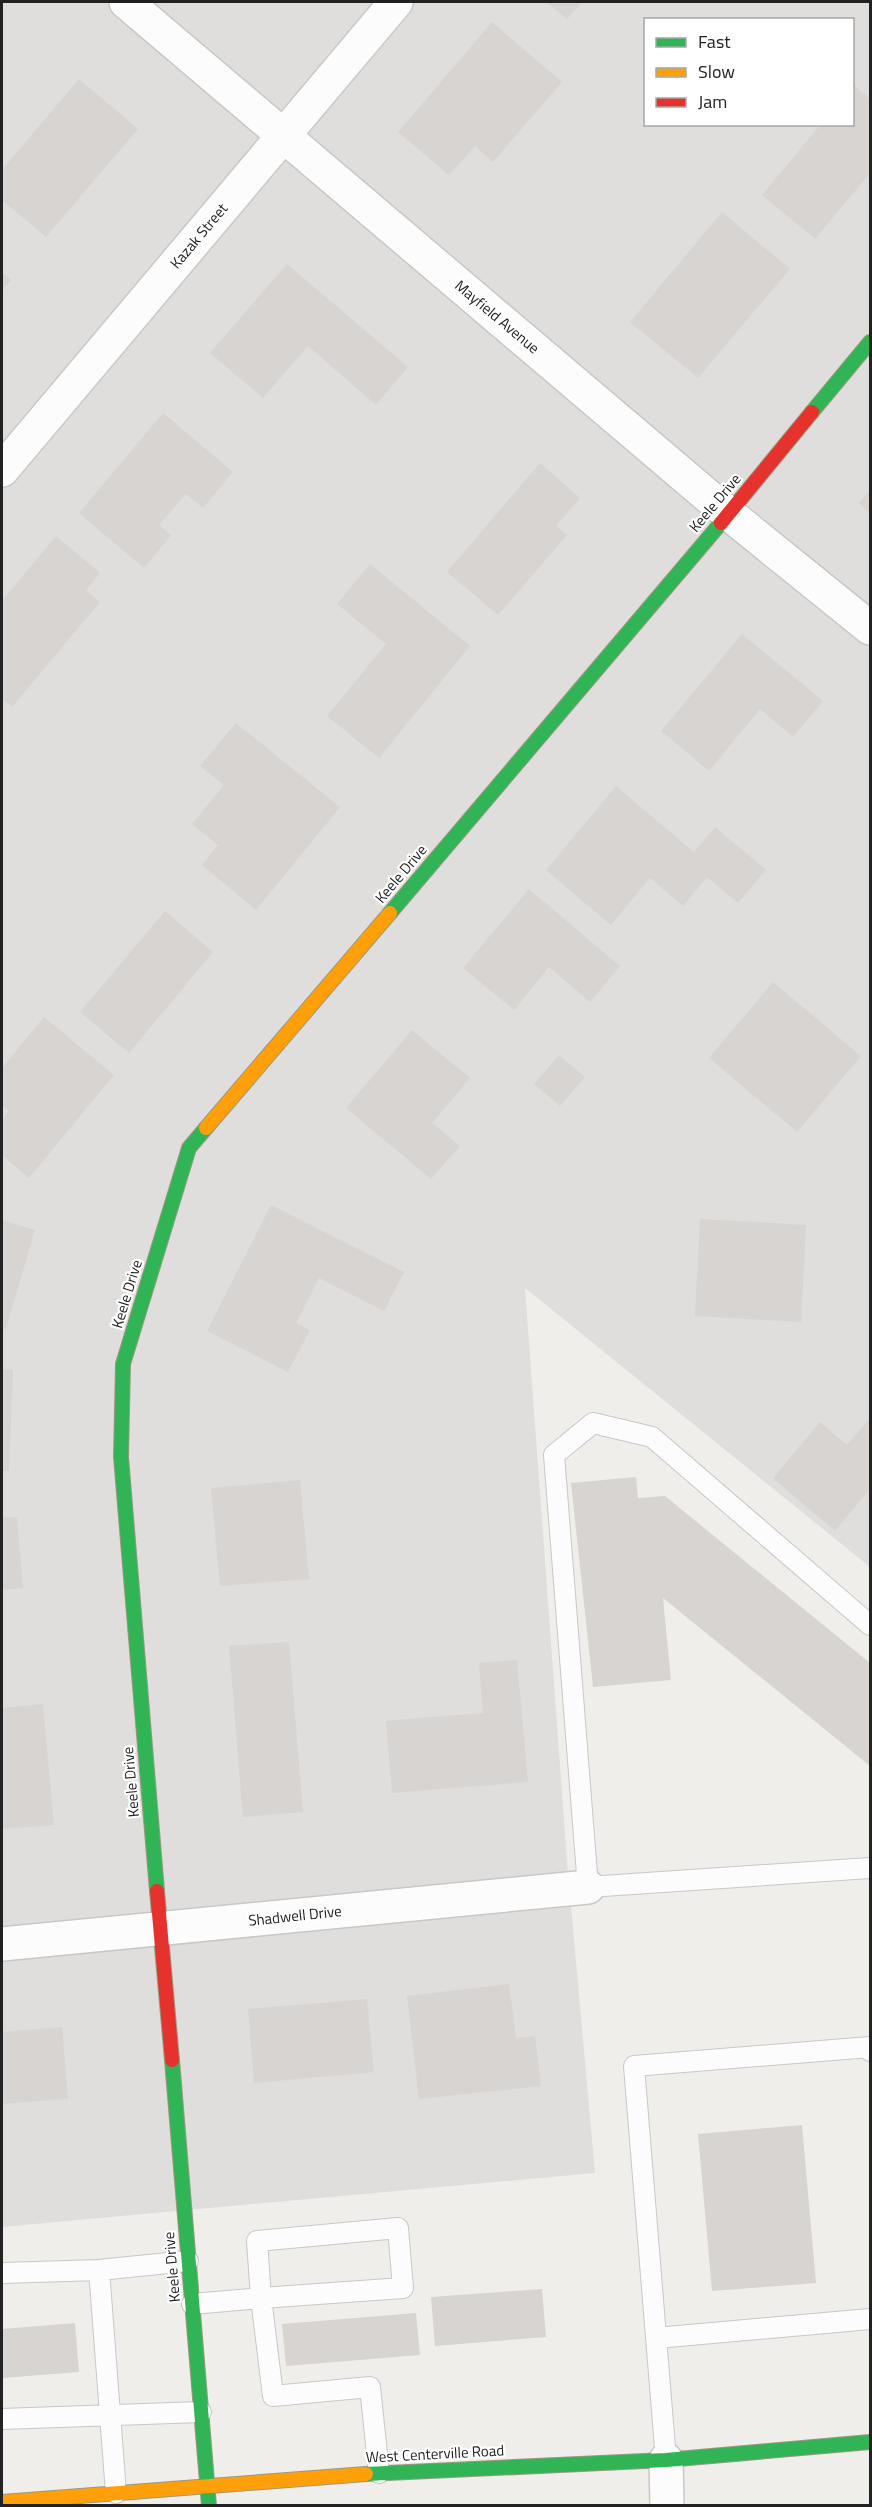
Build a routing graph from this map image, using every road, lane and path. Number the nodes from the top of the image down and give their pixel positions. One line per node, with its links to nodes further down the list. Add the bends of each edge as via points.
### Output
1 (126, 2): 3 (street, Mayfield Avenue)
2 (396, 2): 3 (street, Kazak Street)
3 (284, 136): 5 (street, Kazak Street); 6 (street, Mayfield Avenue)
4 (870, 342): 6 (street, Keele Drive)
5 (2, 470)
6 (729, 513): 7 (street, Mayfield Avenue); 11 (street, Keele Drive, via 189,1148 123,1364 121,1457)
7 (870, 628)
8 (870, 1625): 10 (lane, via 652,1437 593,1423 554,1455)
9 (870, 1868): 10 (lane)
10 (588, 1887): 11 (street, Shadwell Drive)
11 (160, 1929): 12 (street, Shadwell Drive); 14 (street, Keele Drive)
12 (2, 1944)
13 (870, 2051): 20 (lane, via 870,2047 634,2066)
14 (188, 2261): 15 (lane); 18 (street, Keele Drive)
15 (99, 2270): 16 (lane); 22 (lane)
16 (2, 2272)
17 (261, 2298): 17 (lane, via 256,2241 398,2228 403,2288); 18 (lane); 26 (lane, via 273,2396 370,2387)
18 (192, 2304): 21 (street, Keele Drive)
19 (870, 2319): 20 (lane)
20 (656, 2338): 25 (lane)
21 (201, 2412): 22 (lane); 27 (street, Keele Drive)
22 (110, 2416): 23 (lane); 28 (lane)
23 (2, 2420)
24 (870, 2442): 25 (street, West Centerville Road)
25 (666, 2460): 26 (street, West Centerville Road); 31 (street)
26 (379, 2473): 27 (street, West Centerville Road)
27 (207, 2486): 28 (street, West Centerville Road); 30 (street, Keele Drive)
28 (116, 2493): 29 (street, West Centerville Road)
29 (2, 2502)
30 (209, 2505)
31 (667, 2505)

